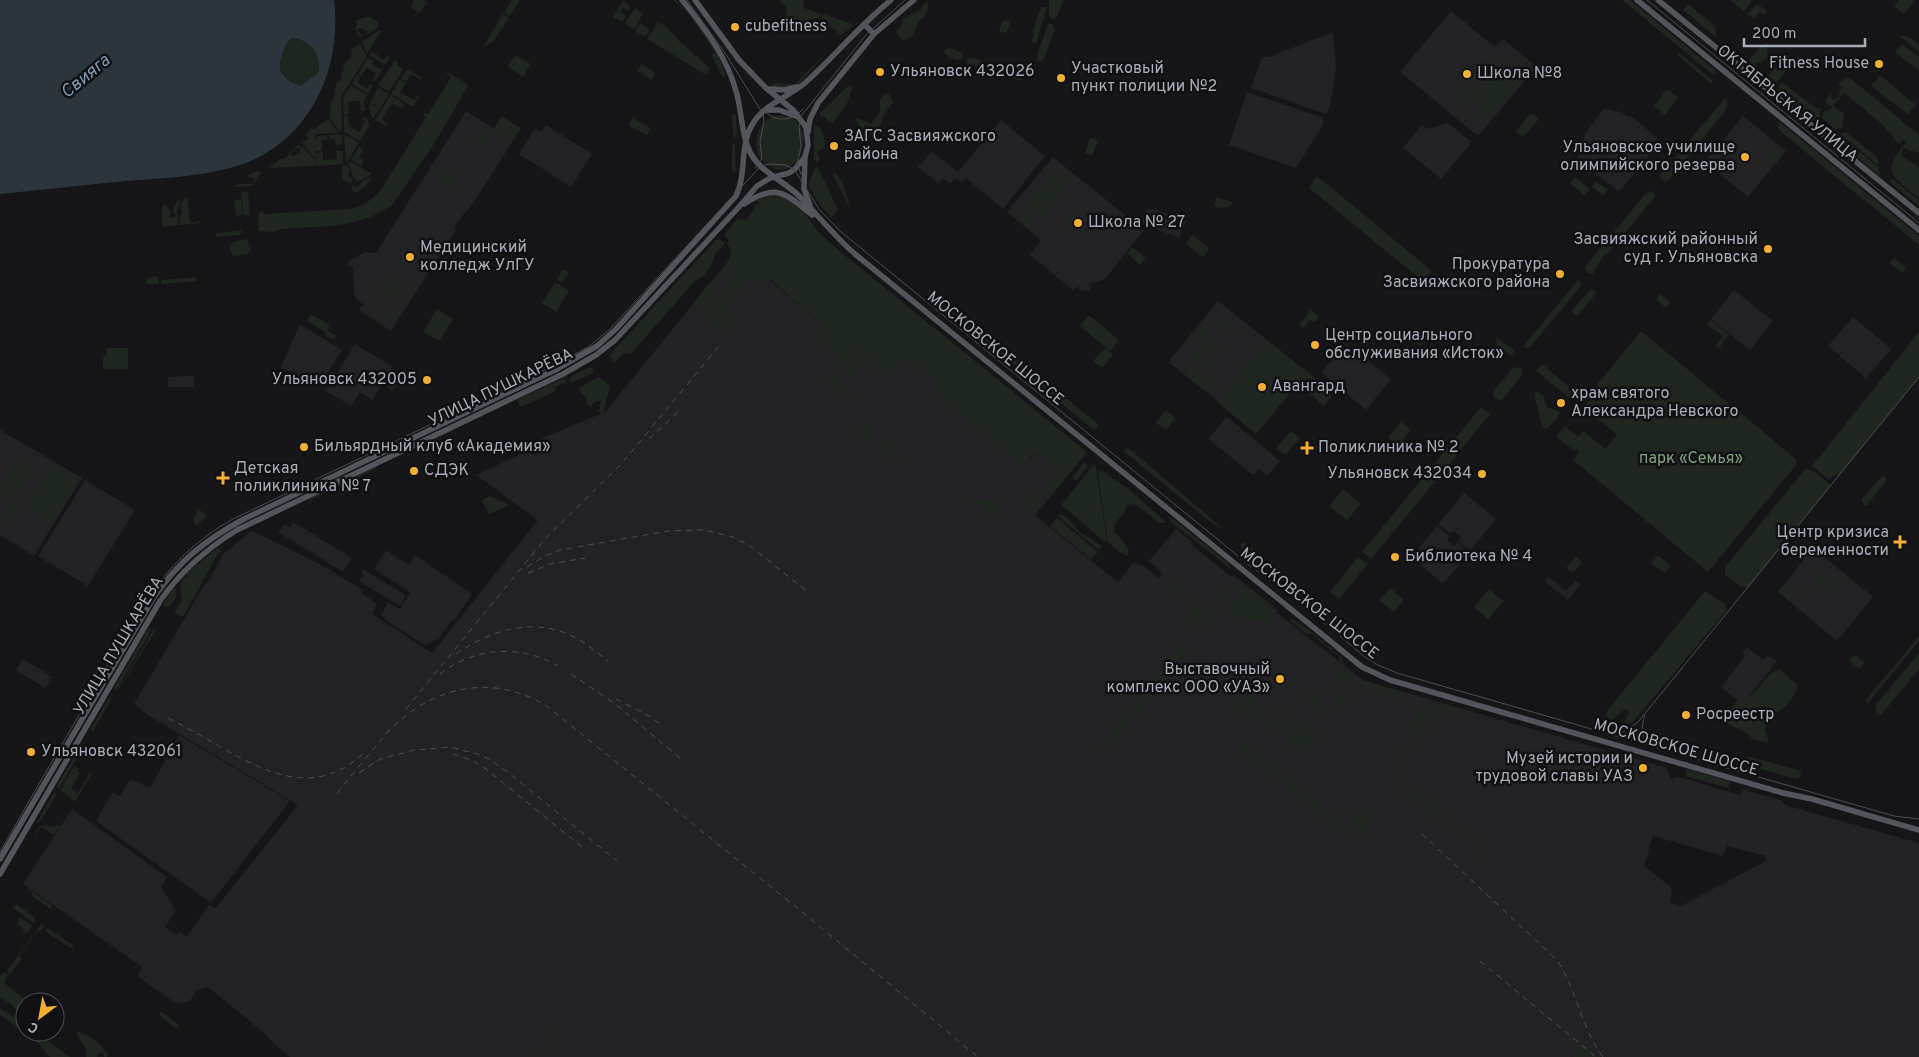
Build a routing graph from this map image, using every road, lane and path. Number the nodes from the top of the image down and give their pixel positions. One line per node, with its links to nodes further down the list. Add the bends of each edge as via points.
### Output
1 (682, 0): 17 (main road, via 729,70)
2 (695, 0): 11 (main road, via 739,60)
3 (891, 0): 7 (main road)
4 (914, 0): 8 (main road)
5 (1637, 0): 12 (main road, ОКТЯБРЬСКАЯ УЛИЦА)
6 (1658, 0): 9 (main road, ОКТЯБРЬСКАЯ УЛИЦА)
7 (864, 24): 8 (main road); 10 (main road)
8 (874, 34): 16 (main road, via 818,103)
9 (1755, 80): 12 (main road); 21 (main road, ОКТЯБРЬСКАЯ УЛИЦА)
10 (803, 84): 11 (main road, via 784,90); 13 (main road)
11 (766, 88): 13 (main road)
12 (1747, 90): 24 (main road, ОКТЯБРЬСКАЯ УЛИЦА)
13 (782, 99): 14 (main road); 15 (main road)
14 (764, 111): 15 (main road, via 783,111); 17 (main road, via 752,124)
15 (800, 118): 16 (main road)
16 (808, 132): 18 (main road, МОСКОВСКОЕ ШОССЕ)
17 (746, 139): 19 (main road, via 755,159); 25 (main road, УЛИЦА ПУШКАРЁВА, via 736,196 630,315 597,346 555,370)
18 (806, 157): 19 (main road, УЛИЦА ПУШКАРЁВА, via 789,173); 22 (main road, МОСКОВСКОЕ ШОССЕ, via 804,193)
19 (774, 176): 20 (main road, УЛИЦА ПУШКАРЁВА, via 757,186); 22 (main road, МОСКОВСКОЕ ШОССЕ, via 796,193)
20 (738, 208): 23 (main road, via 760,195 780,193 791,197); 26 (main road, УЛИЦА ПУШКАРЁВА, via 626,328 596,355 555,378)
21 (1919, 213)
22 (814, 214): 23 (main road, МОСКОВСКОЕ ШОССЕ)
23 (823, 224): 34 (main road, МОСКОВСКОЕ ШОССЕ, via 855,254 1371,672)
24 (1919, 230)
25 (234, 524): 26 (main road); 27 (main road, УЛИЦА ПУШКАРЁВА, via 212,536 186,558)
26 (237, 530): 28 (main road, УЛИЦА ПУШКАРЁВА, via 189,565)
27 (149, 605): 28 (main road); 29 (main road, УЛИЦА ПУШКАРЁВА)
28 (155, 608): 30 (main road, УЛИЦА ПУШКАРЁВА)
29 (101, 687): 30 (main road); 31 (main road, УЛИЦА ПУШКАРЁВА)
30 (107, 691): 31 (main road, УЛИЦА ПУШКАРЁВА)
31 (75, 739): 32 (main road, УЛИЦА ПУШКАРЁВА); 33 (main road, УЛИЦА ПУШКАРЁВА)
32 (65, 749): 33 (main road); 35 (main road, УЛИЦА ПУШКАРЁВА)
33 (71, 753): 36 (main road, УЛИЦА ПУШКАРЁВА)
34 (1919, 830)
35 (0, 859)
36 (0, 874)

